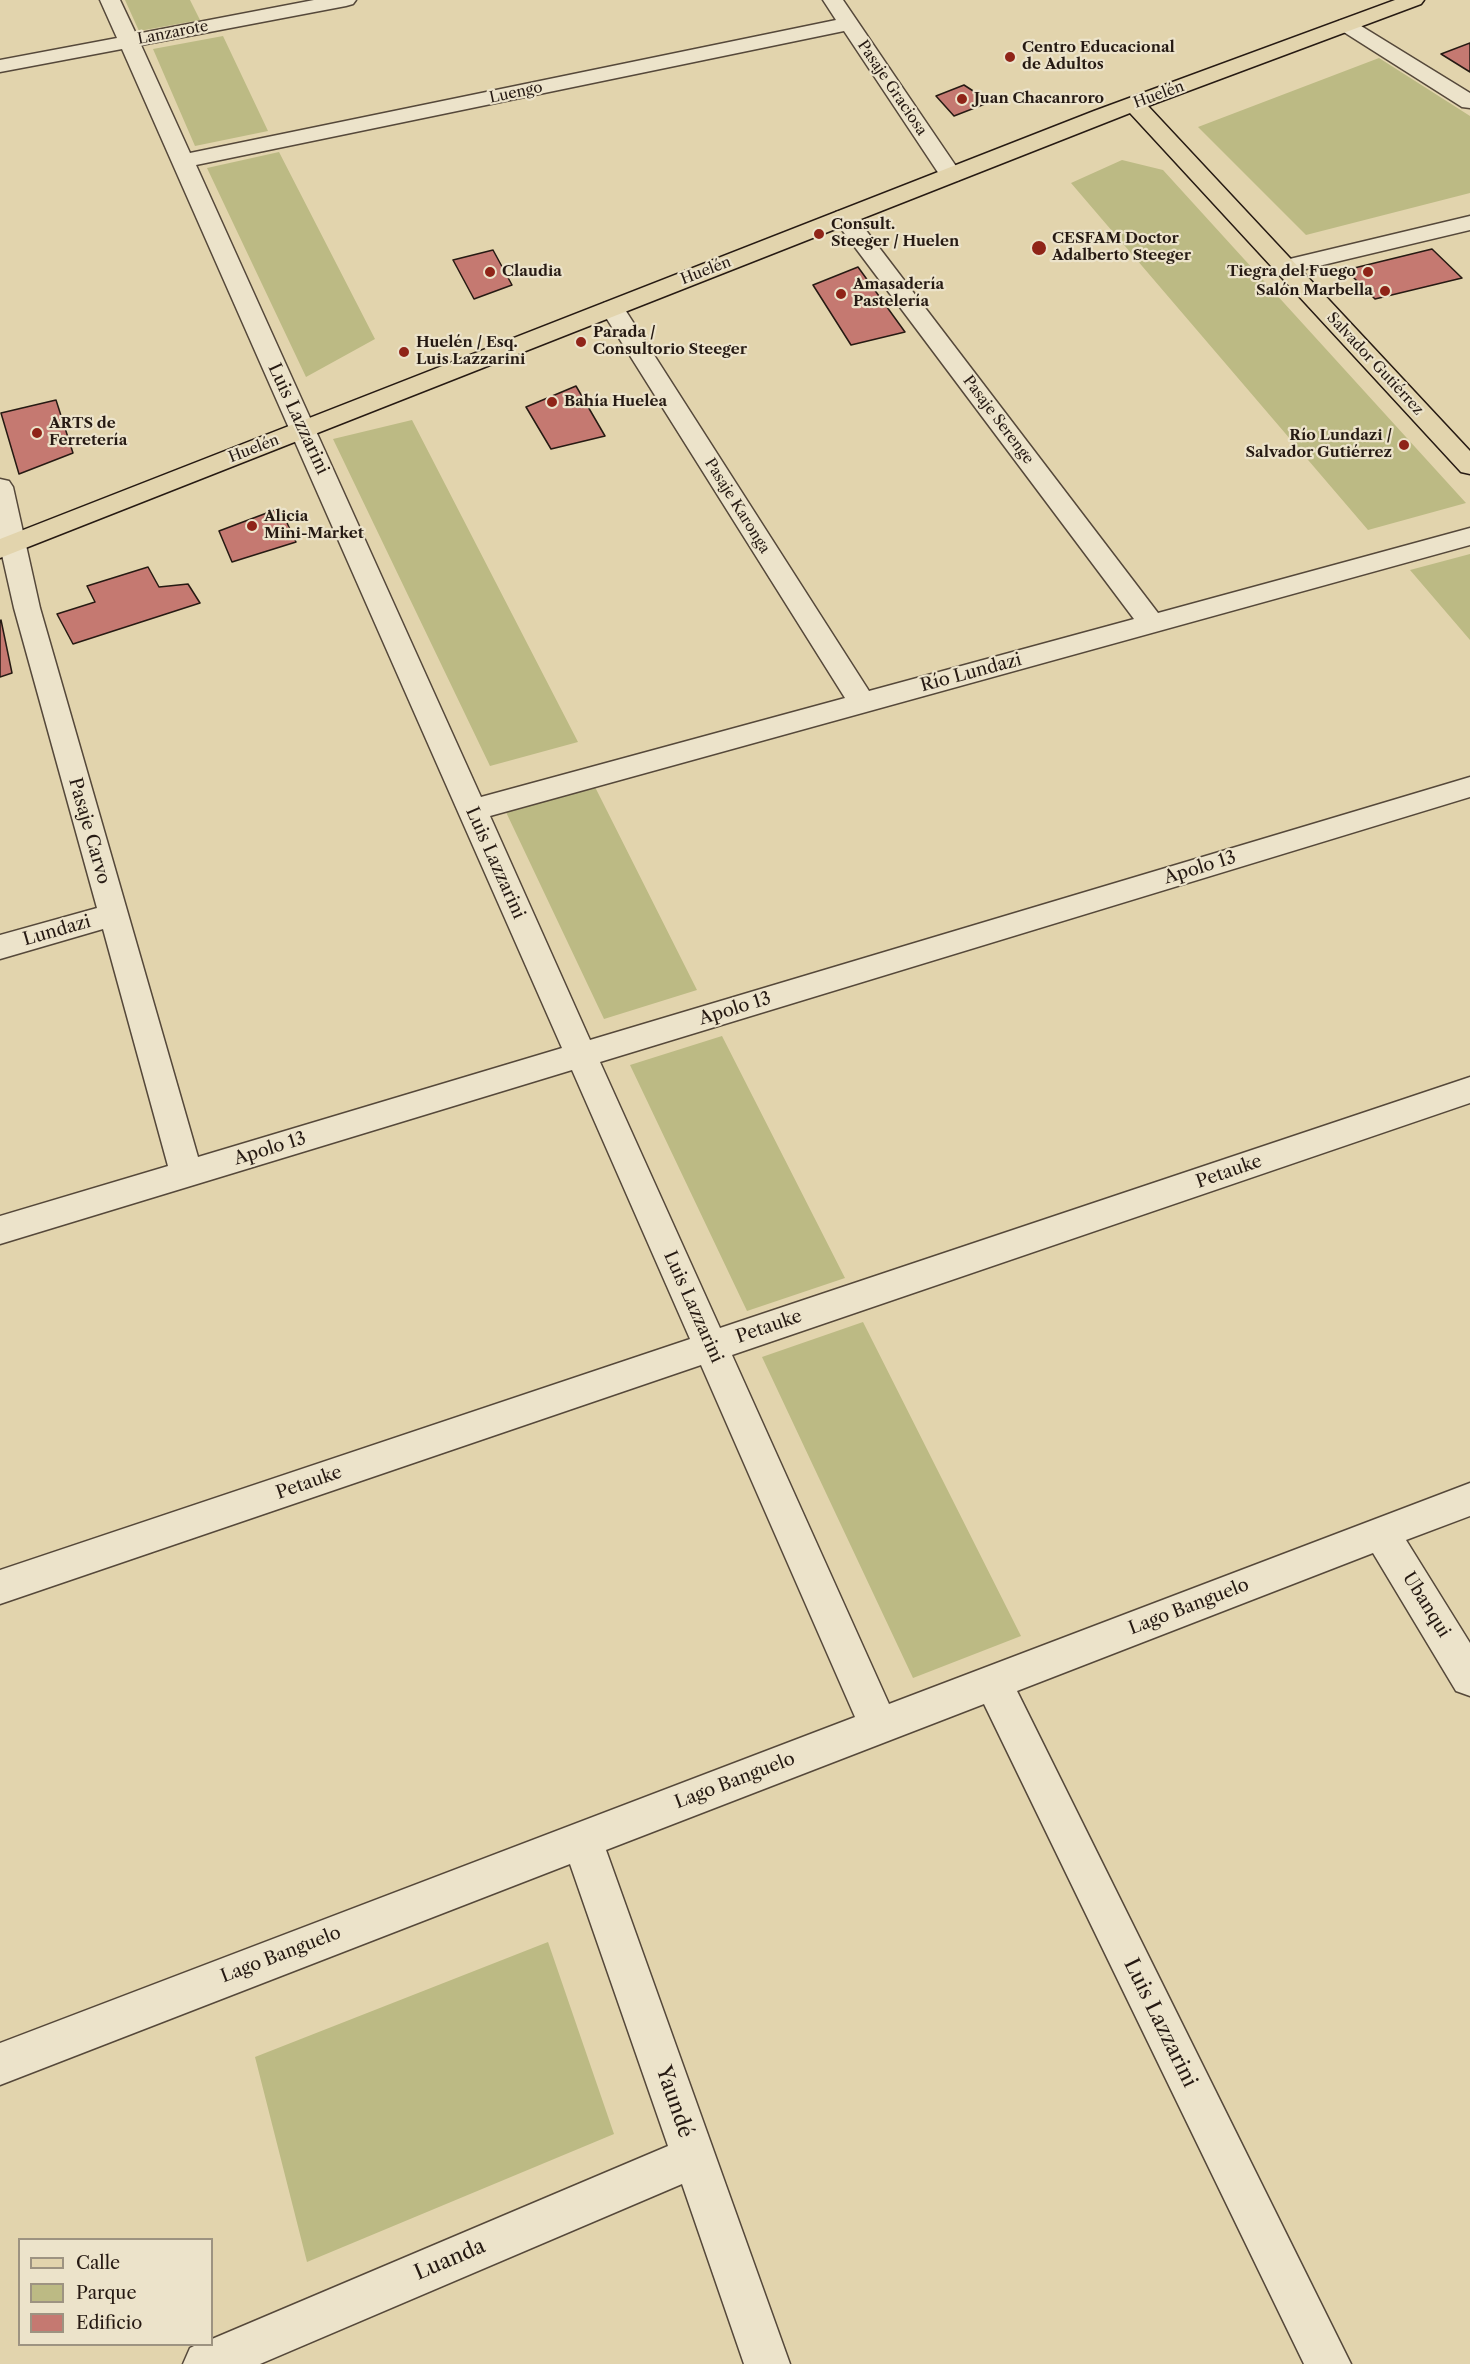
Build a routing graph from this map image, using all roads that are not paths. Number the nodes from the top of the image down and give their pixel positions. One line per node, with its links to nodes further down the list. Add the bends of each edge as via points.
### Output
1 (110, 0): 7 (street, Luis Lazzarini)
2 (346, 0): 7 (street, Lanzarote)
3 (833, 0): 5 (street, Pasaje Graciosa)
4 (1414, 0): 6 (main road, Huelén)
5 (849, 24): 11 (street, Luengo); 12 (street, Pasaje Graciosa)
6 (1347, 25): 9 (street); 10 (main road, Huelén)
7 (129, 41): 8 (street, Lanzarote); 11 (street, Luis Lazzarini)
8 (0, 66)
9 (1470, 102)
10 (1134, 104): 12 (main road, Huelén); 15 (main road, Salvador Gutiérrez)
11 (183, 161): 17 (street, Luis Lazzarini)
12 (951, 175): 13 (main road, Huelén)
13 (844, 217): 16 (main road, Huelén); 22 (street, Pasaje Serenge)
14 (1470, 223): 15 (street)
15 (1285, 267): 18 (main road, Salvador Gutiérrez)
16 (612, 308): 17 (main road, Huelén); 23 (street, Pasaje Karonga)
17 (304, 430): 21 (main road, Huelén); 25 (street, Luis Lazzarini)
18 (1470, 466)
19 (0, 487): 21 (street, Pasaje Carvo)
20 (1470, 536): 22 (street, Río Lundazi)
21 (7, 547): 26 (street, Pasaje Carvo)
22 (1152, 624): 23 (street, Río Lundazi)
23 (862, 704): 25 (street, Río Lundazi)
24 (1470, 787): 28 (street, Apolo 13)
25 (472, 810): 28 (street, Luis Lazzarini)
26 (113, 915): 27 (street, Lundazi); 30 (street, Pasaje Carvo)
27 (0, 947)
28 (581, 1055): 30 (street, Apolo 13); 32 (street, Luis Lazzarini)
29 (1470, 1090): 32 (street, Petauke)
30 (187, 1174): 31 (street, Apolo 13)
31 (0, 1230)
32 (711, 1347): 35 (street, Petauke); 38 (street, Luis Lazzarini)
33 (1470, 1499): 34 (street, Lago Banguelo)
34 (1381, 1533): 36 (street, Ubanqui); 37 (street, Lago Banguelo)
35 (0, 1587)
36 (1470, 1678)
37 (993, 1682): 38 (street, Lago Banguelo); 44 (street, Luis Lazzarini)
38 (879, 1726): 39 (street, Lago Banguelo)
39 (582, 1840): 40 (street, Lago Banguelo); 41 (street, Yaundé)
40 (0, 2064)
41 (694, 2157): 42 (street, Luanda); 43 (street, Yaundé)
42 (206, 2364)
43 (767, 2364)
44 (1328, 2364)

